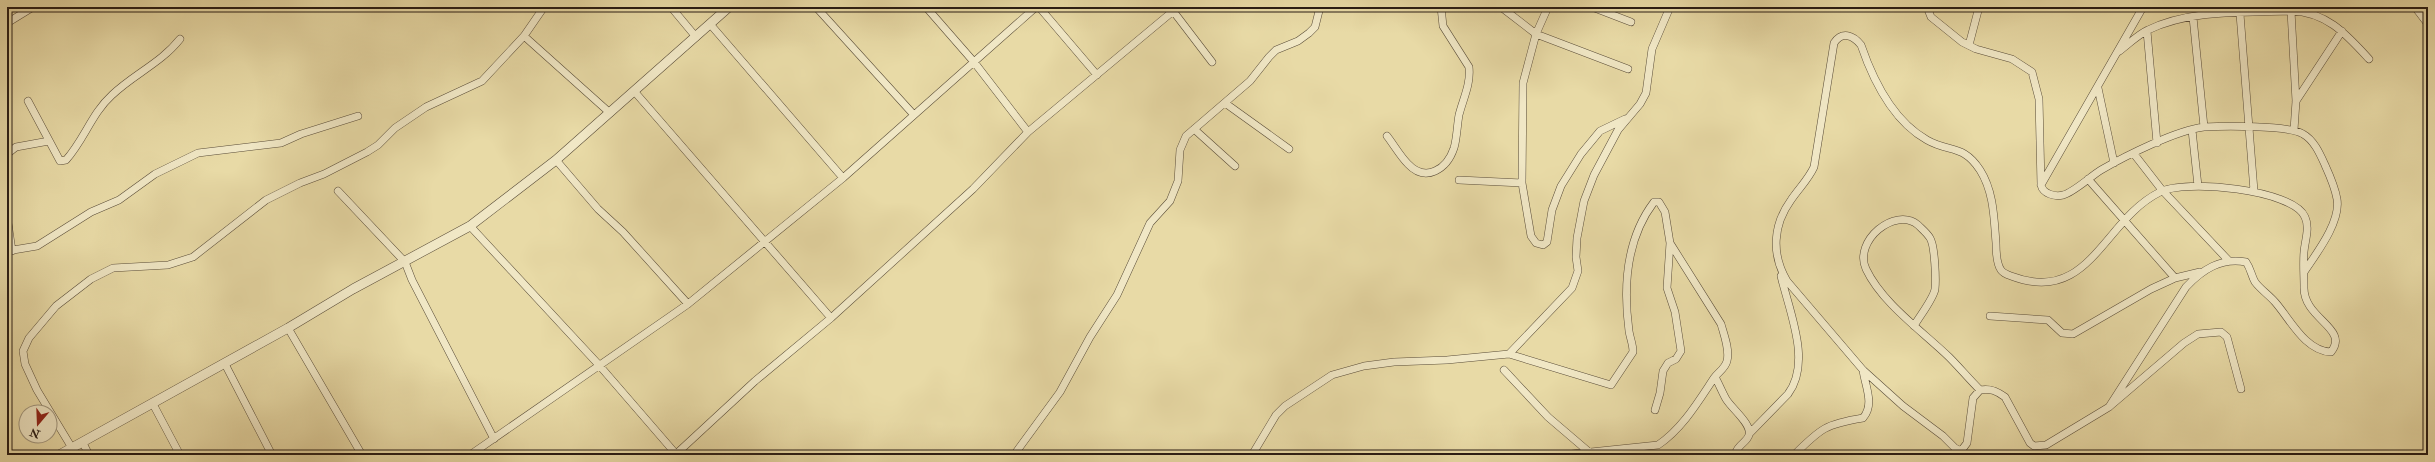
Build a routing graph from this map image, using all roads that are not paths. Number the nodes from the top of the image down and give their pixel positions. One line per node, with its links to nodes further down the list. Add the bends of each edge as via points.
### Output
1 (34, 7): 25 (street)
2 (544, 7): 31 (street)
3 (671, 7): 32 (street)
4 (729, 7): 26 (street)
5 (816, 7): 47 (street)
6 (926, 7): 37 (street)
7 (1038, 7): 37 (street); 40 (street)
8 (1320, 7): 45 (street, via 1315,27 1298,41 1276,50 1250,81)
9 (1441, 7): 56 (street, via 1443,26 1469,67 1470,75 1459,115 1454,148 1446,164 1437,172 1426,173 1408,164)
10 (1501, 7): 30 (street)
11 (1548, 7): 30 (street)
12 (1592, 7): 24 (street)
13 (1670, 7): 49 (street, via 1652,49 1646,93 1640,104)
14 (1926, 7): 34 (street, via 1936,21)
15 (1979, 7): 34 (street)
16 (2142, 7): 35 (street)
17 (2300, 7): 21 (street)
18 (2415, 7): 27 (street)
19 (1174, 8): 38 (street); 40 (street)
20 (2291, 11): 21 (street); 22 (street); 44 (street)
21 (2307, 11): 29 (street)
22 (2240, 14): 23 (street); 51 (street)
23 (2193, 17): 28 (street); 50 (street)
24 (1631, 22)
25 (7, 23)
26 (710, 24): 32 (street); 65 (street)
27 (2428, 24)
28 (2147, 30): 35 (street); 58 (street)
29 (2342, 31): 36 (street); 44 (street)
30 (1536, 34): 39 (street); 68 (street, via 1523,83)
31 (524, 36): 46 (street); 105 (street, via 482,80 426,108 394,128 378,145 367,152 266,200 193,256 168,264 113,268 91,279 56,306 29,338 23,351 25,364 37,390)
32 (696, 37): 42 (street)
33 (180, 39): 57 (street, via 168,54 111,95 66,160 60,160)
34 (1969, 45): 69 (street, via 2012,59 2032,72 2039,99)
35 (2118, 52): 41 (street)
36 (2369, 59)
37 (974, 62): 47 (street); 55 (street)
38 (1212, 62)
39 (1628, 69)
40 (1097, 75): 55 (street)
41 (2098, 88): 63 (street); 69 (street)
42 (634, 91): 46 (street); 77 (street)
43 (28, 101): 57 (street)
44 (2296, 101): 54 (street)
45 (1225, 103): 52 (street); 59 (street)
46 (610, 112): 62 (street)
47 (914, 115): 65 (street)
48 (358, 116): 79 (street, via 281,143 198,153 155,174 119,200 91,212 37,246)
49 (1625, 119): 68 (street, via 1600,131 1581,154 1561,186 1552,210 1546,244 1538,245 1533,240); 91 (street, via 1594,175 1584,201 1577,238 1578,271 1572,288)
50 (2204, 127): 51 (street); 53 (street)
51 (2248, 128): 54 (street); 73 (street)
52 (1194, 129): 64 (street); 115 (street, via 1182,143 1178,181 1170,201 1150,223 1117,295 1060,392)
53 (2192, 130): 58 (street); 70 (street)
54 (2294, 130): 84 (street, via 2303,134 2314,145 2338,201 2335,218 2323,245)
55 (1028, 132): 88 (street, via 973,189)
56 (1387, 136)
57 (49, 141): 60 (street, via 16,148)
58 (2157, 143): 61 (street)
59 (1289, 149)
60 (7, 154)
61 (2134, 154): 63 (street); 71 (street)
62 (556, 160): 76 (street); 86 (street, via 598,209 623,232)
63 (2114, 163): 66 (street)
64 (1235, 166)
65 (843, 178): 77 (street)
66 (2088, 179): 69 (street, via 2064,195 2044,192); 75 (street)
67 (1459, 180): 68 (street)
68 (1522, 183)
69 (2041, 185)
70 (2198, 186): 71 (street); 73 (street)
71 (2162, 190): 75 (street); 80 (street)
72 (338, 191): 81 (street)
73 (2254, 191): 84 (street, via 2282,198 2296,205 2304,215 2307,226)
74 (7, 216): 79 (street)
75 (2123, 220): 82 (street, via 2099,252 2072,276 2051,283 2008,275 2001,270 1997,260 1993,208 1981,171 1965,153 1927,140 1914,131 1878,87 1856,39 1844,35 1837,38 1834,43 1814,167 1809,178 1782,214 1775,244); 85 (street)
76 (470, 226): 81 (street); 93 (street)
77 (765, 241): 86 (street); 88 (street)
78 (1670, 243): 91 (street, via 1663,205 1654,202 1641,222 1628,261 1626,284 1633,352 1611,385); 96 (street, via 1723,330 1727,360); 101 (street, via 1667,288 1675,312 1680,351 1676,359 1668,363 1663,371)
79 (9, 251)
80 (2230, 261): 83 (street); 84 (street, via 2246,262 2251,268 2255,282 2304,338 2322,352 2331,352 2337,339 2310,310 2304,291)
81 (404, 262): 90 (street); 103 (street)
82 (1779, 268): 95 (street, via 1787,281); 102 (street, via 1794,318 1798,372 1793,388)
83 (2200, 272): 85 (street); 100 (street, via 2172,305)
84 (2304, 272)
85 (2175, 278): 87 (street, via 2073,334 2062,333 2048,320)
86 (688, 304): 93 (street)
87 (1990, 316)
88 (831, 318): 108 (street, via 755,381)
89 (1914, 326): 89 (street, via 1870,276 1863,259 1867,242 1872,235 1899,220 1916,223 1931,239 1933,247 1935,290); 98 (street, via 1949,357)
90 (288, 328): 92 (street); 113 (street)
91 (1510, 354): 116 (street, via 1394,362 1364,366 1332,375 1284,406)
92 (225, 364): 99 (street); 112 (street)
93 (599, 365): 103 (street); 108 (street)
94 (1504, 370): 106 (street, via 1548,417)
95 (1863, 370): 107 (street, via 1902,406 1943,436); 119 (street, via 1869,398 1863,418 1836,422 1828,426 1812,437)
96 (1715, 377): 102 (street, via 1727,400); 106 (street, via 1686,418 1658,445)
97 (2241, 389): 100 (street, via 2227,336 2221,332 2211,331 2198,334 2184,343)
98 (1980, 390): 100 (street, via 1995,391 2005,398 2027,439 2034,446 2046,445); 107 (street, via 1974,398 1967,443)
99 (153, 404): 104 (street, via 127,416); 111 (street)
100 (2109, 407)
101 (1655, 410)
102 (1750, 433): 118 (street, via 1747,440 1739,445 1736,452)
103 (494, 439): 114 (street)
104 (83, 443): 105 (street); 110 (street)
105 (72, 448): 109 (street)
106 (1590, 453): 117 (street)
107 (1959, 453)
108 (676, 454)
109 (59, 455)
110 (89, 455)
111 (180, 455)
112 (272, 455)
113 (362, 455)
114 (470, 455)
115 (1014, 455)
116 (1252, 455)
117 (1562, 455)
118 (1738, 455)
119 (1794, 455)

